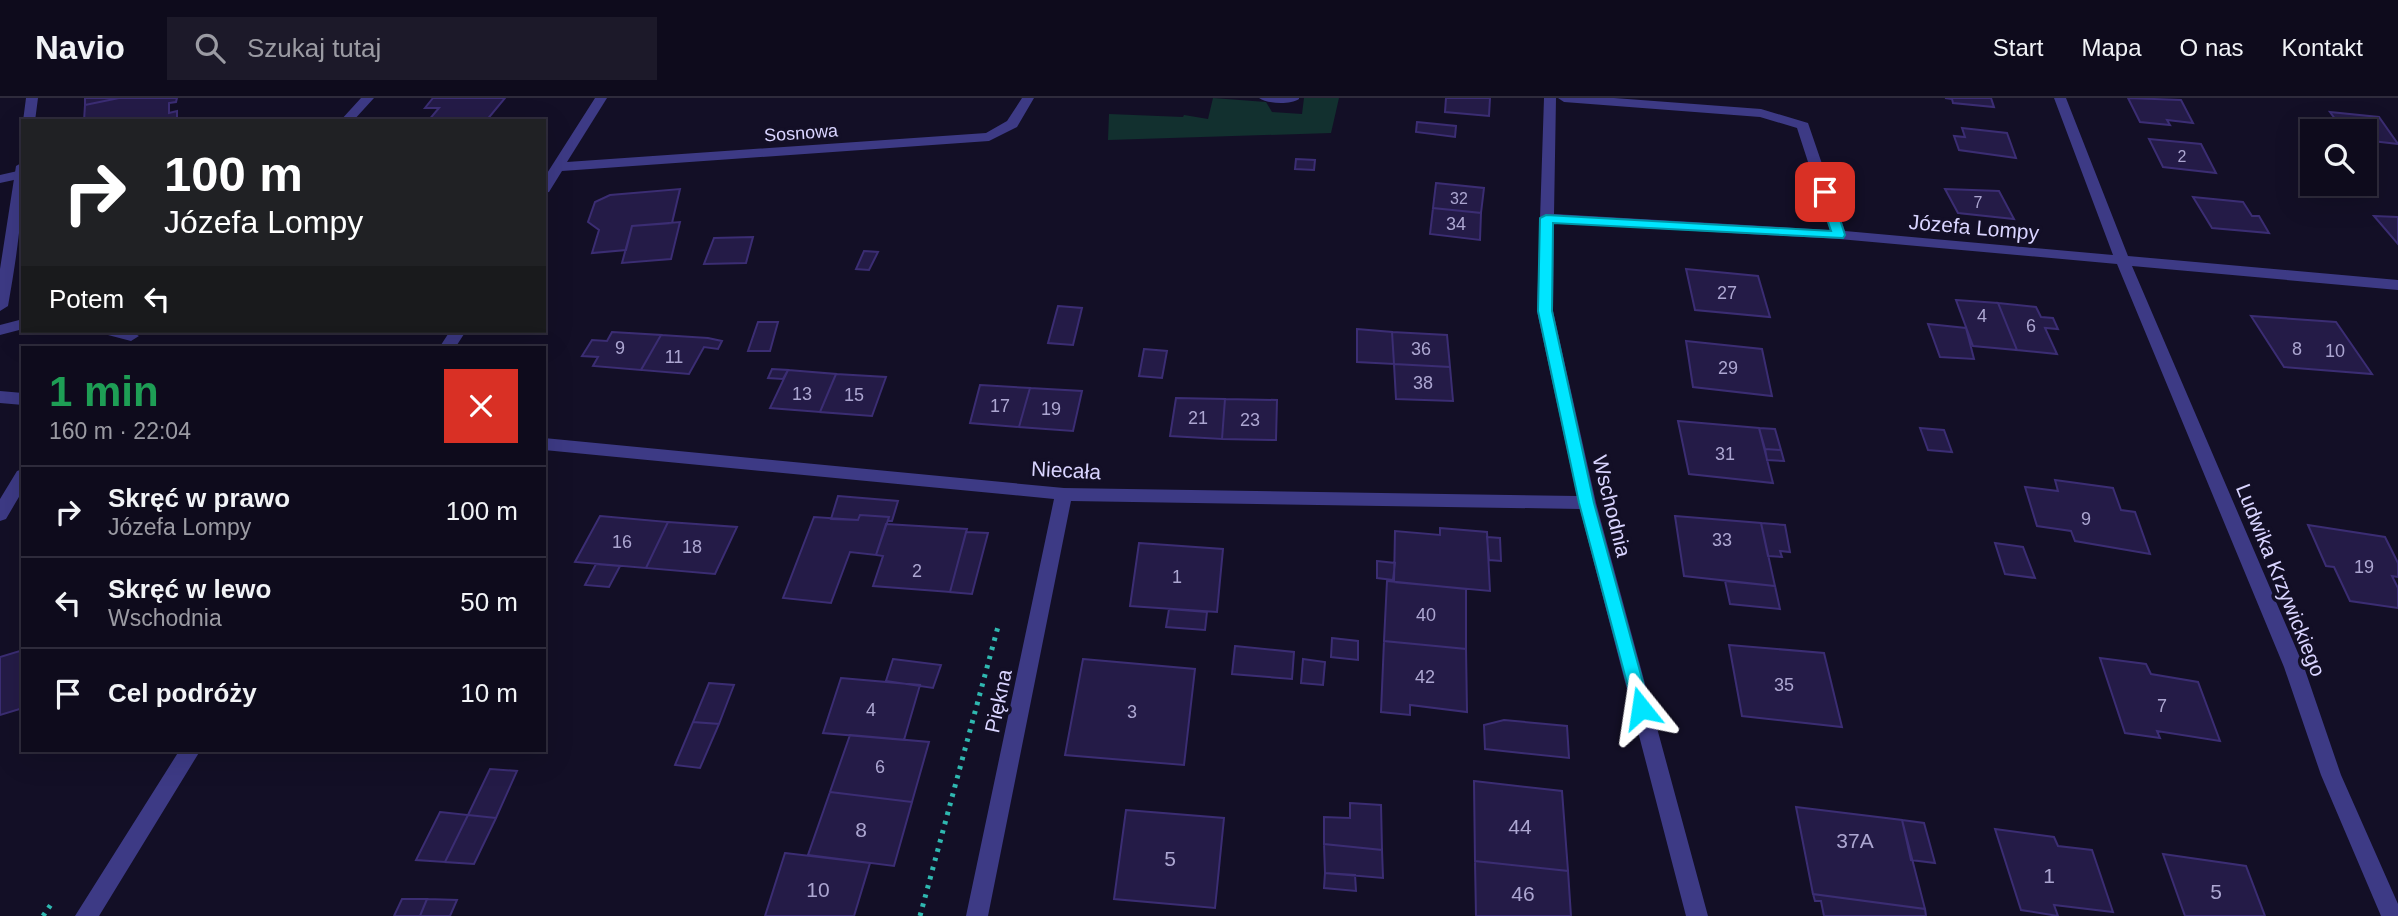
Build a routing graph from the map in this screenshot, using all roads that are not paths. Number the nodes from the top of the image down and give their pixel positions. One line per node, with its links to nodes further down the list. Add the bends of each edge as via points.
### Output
1 (32, 98): 10 (street)
2 (368, 98): 11 (street)
3 (601, 98): 14 (street)
4 (1028, 98): 14 (street, Sosnowa, via 1013,124 989,137)
5 (1265, 98): 9 (street)
6 (1550, 98): 16 (street, Wschodnia)
7 (1564, 98): 17 (street, via 1761,113 1803,126)
8 (2060, 98): 18 (street, Ludwika Krzywickiego)
9 (1293, 99)
10 (29, 119)
11 (348, 119)
12 (21, 170): 15 (street)
13 (21, 177): 20 (street)
14 (549, 178)
15 (0, 179)
16 (1546, 218): 17 (street, Józefa Lompy); 30 (street, Wschodnia, via 1545,311)
17 (1839, 235): 18 (street, Józefa Lompy)
18 (2123, 262): 19 (street, Józefa Lompy); 36 (street, Ludwika Krzywickiego, via 2289,654 2331,775)
19 (2398, 285)
20 (0, 306)
21 (21, 325): 22 (street)
22 (0, 330)
23 (120, 333): 24 (street)
24 (131, 336)
25 (0, 397): 26 (street)
26 (21, 399)
27 (546, 444): 29 (street, Niecała)
28 (21, 478): 31 (street)
29 (1064, 494): 30 (street, Niecała); 34 (street, Piękna)
30 (1587, 503): 35 (street, Wschodnia)
31 (0, 514)
32 (189, 752): 33 (street)
33 (86, 916)
34 (977, 916)
35 (1697, 916)
36 (2392, 916)

